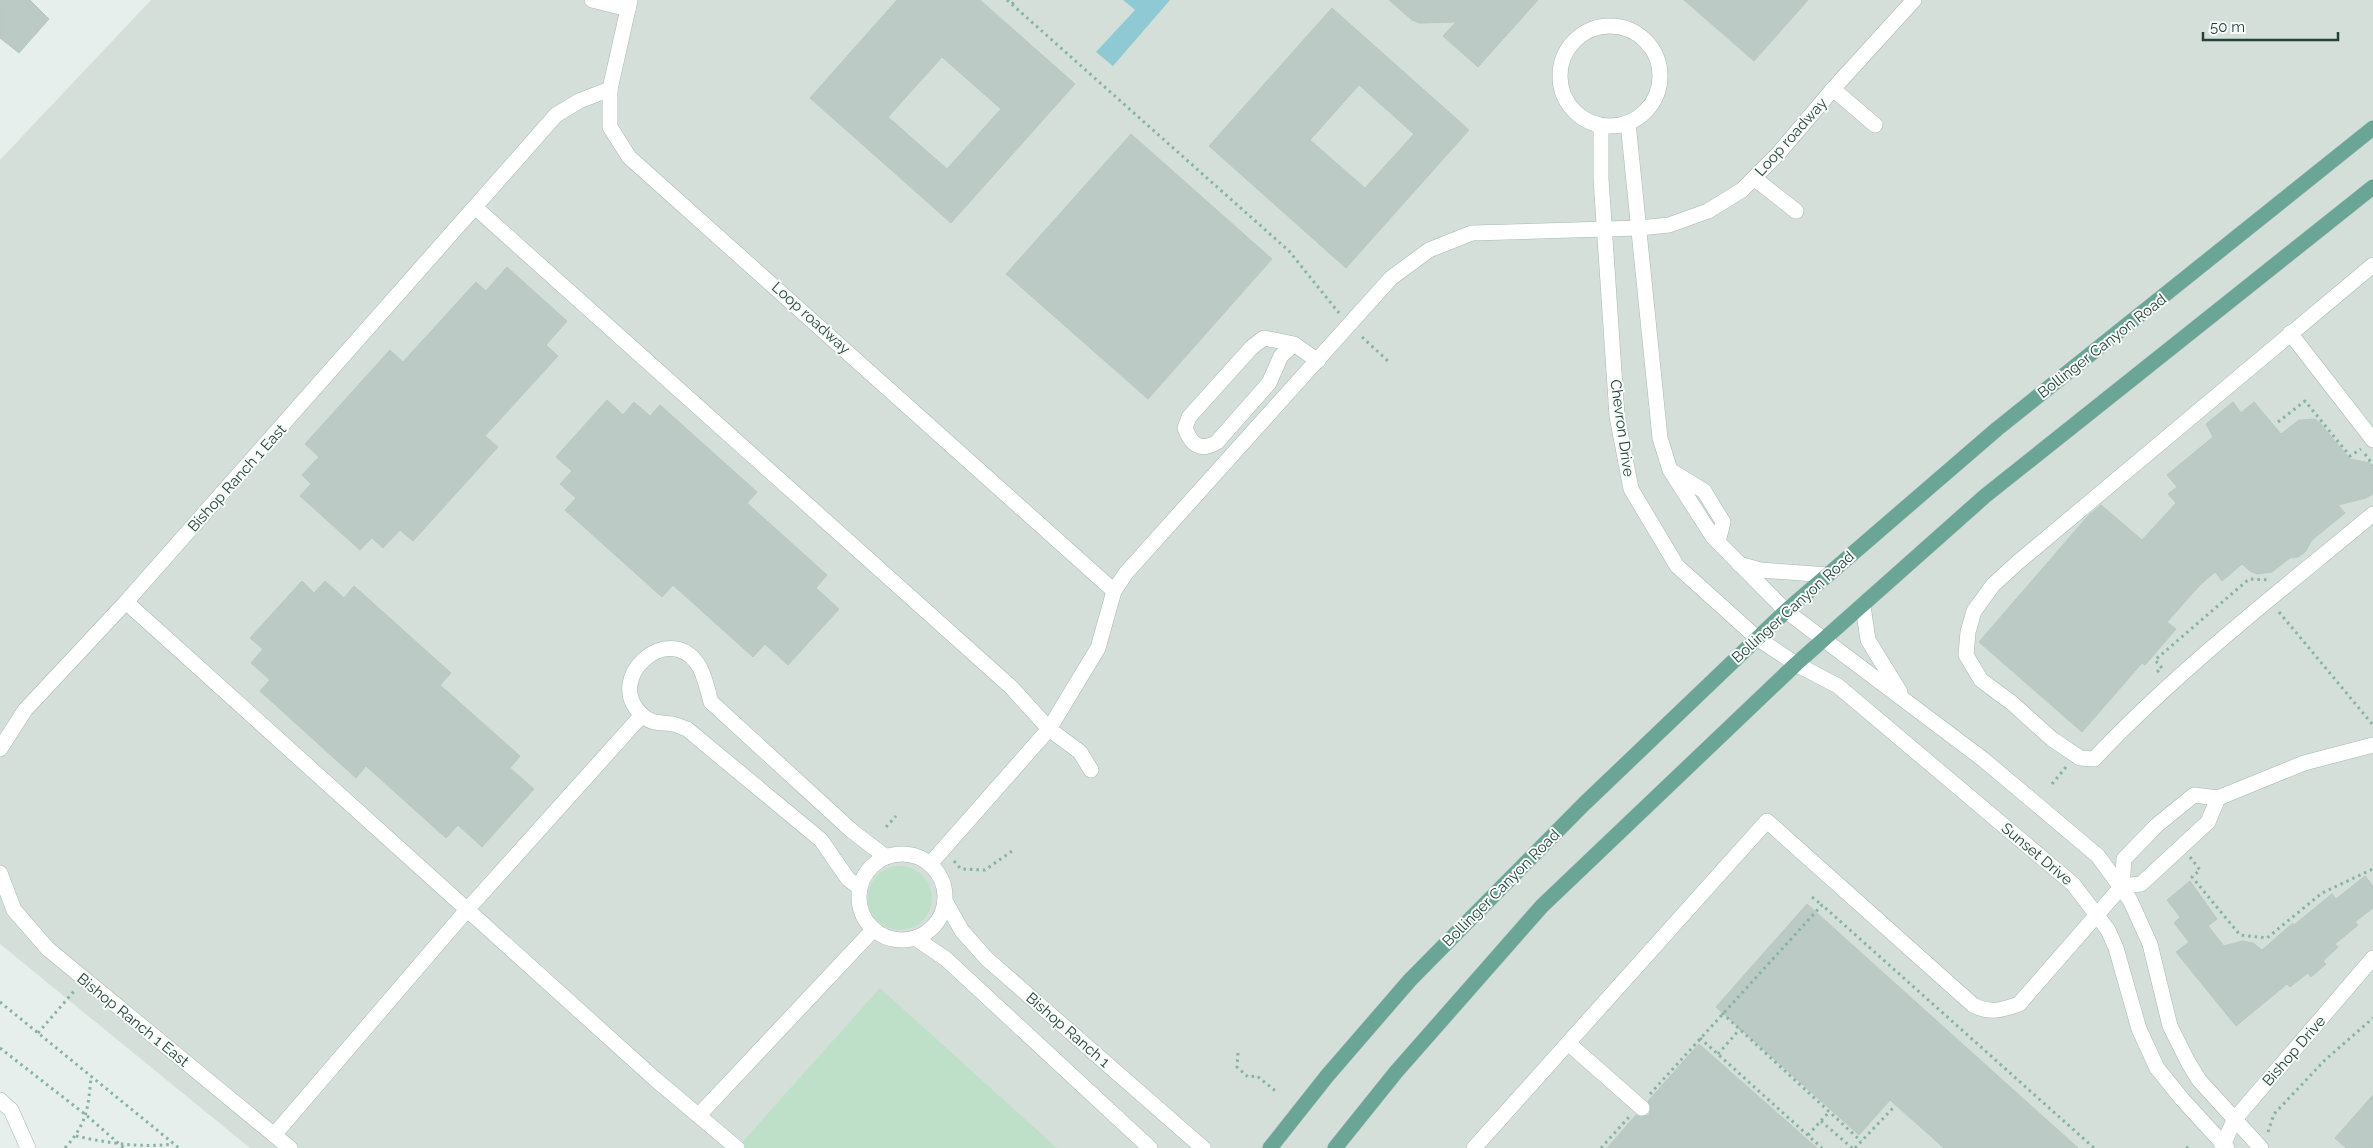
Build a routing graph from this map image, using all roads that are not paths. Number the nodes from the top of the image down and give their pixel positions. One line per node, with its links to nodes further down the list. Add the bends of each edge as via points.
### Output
1 (592, 0): 3 (street)
2 (1914, 0): 5 (street, Loop roadway)
3 (629, 4): 4 (street, Loop roadway)
4 (610, 89): 12 (street, Bishop Ranch 1 East, via 580,101 556,116); 24 (street, Loop roadway, via 610,127 629,157)
5 (1833, 89): 7 (street); 10 (street, Loop roadway)
6 (1628, 123): 8 (street); 8 (street, via 1643,114 1654,101 1660,85 1660,68 1655,52 1645,38 1630,29 1614,25 1597,26 1582,33 1569,46 1559,78 1571,109 1585,120); 14 (street)
7 (1875, 125)
8 (1601, 126): 15 (street, Chevron Drive, via 1599,145)
9 (2373, 128): 23 (main road, Bollinger Canyon Road, via 1997,429)
10 (1754, 178): 13 (street); 14 (street, Loop roadway, via 1742,190 1708,211 1669,225)
11 (2373, 186): 26 (main road, via 1985,496)
12 (476, 208): 25 (street, Bishop Ranch 1 East); 33 (street, via 1011,687)
13 (1796, 211)
14 (1639, 228): 15 (street, Loop roadway); 22 (street, via 1660,438 1670,470 1704,492 1723,522 1718,542)
15 (1604, 230): 19 (street, Loop roadway, via 1472,233 1429,250 1391,278); 28 (street, Chevron Drive, via 1617,416 1631,489 1676,566)
16 (2373, 265): 17 (street)
17 (2290, 332): 20 (street); 21 (street, via 1994,585 1974,611 1966,655 1981,680 2052,739 2080,758 2094,759 2172,682)
18 (1294, 344): 18 (street, via 1264,338 1252,347 1189,417 1185,428 1193,444 1200,448 1217,442 1269,383 1281,356); 19 (street)
19 (1318, 361): 24 (street, Loop roadway, via 1126,573)
20 (2373, 440)
21 (2373, 514)
22 (1737, 563): 23 (street, via 1760,570); 27 (street)
23 (1828, 575): 27 (main road, Bollinger Canyon Road)
24 (1114, 591): 33 (street, Loop roadway, via 1098,648)
25 (126, 602): 35 (street, Bishop Ranch 1 East, via 25,710); 44 (street)
26 (1863, 606): 29 (main road); 31 (street, via 1868,640)
27 (1786, 611): 28 (main road, Bollinger Canyon Road); 29 (street)
28 (1757, 638): 30 (street, Sunset Drive); 62 (main road, Bollinger Canyon Road, via 1584,804 1410,980)
29 (1823, 640): 30 (main road); 31 (street)
30 (1796, 664): 45 (street, Sunset Drive, via 1845,692 2073,884); 63 (main road, via 1542,906 1396,1072)
31 (1908, 704): 41 (street, via 1984,760 2098,856)
32 (642, 715): 38 (street, via 631,695 635,668 642,659 664,650 688,654 704,675 711,702 852,831); 42 (street, via 661,724 673,724 687,730 821,840 848,879); 44 (street)
33 (1049, 729): 36 (street, via 1080,752); 39 (street, Loop roadway)
34 (2373, 745): 37 (street, via 2304,763)
35 (1, 746)
36 (1091, 770)
37 (2218, 798): 41 (street, via 2208,822 2141,884); 41 (street, via 2194,794 2157,825 2124,859)
38 (886, 857): 39 (street, via 914,856); 42 (street, via 867,872)
39 (930, 864): 43 (street, via 942,880)
40 (0, 874): 54 (street, Bishop Ranch 1 East, via 14,910 48,949)
41 (2122, 886): 45 (street); 53 (street, via 2150,944 2170,1026 2199,1080)
42 (860, 888): 46 (street, via 861,911)
43 (945, 901): 47 (street, via 939,920 928,932); 61 (street, Bishop Ranch 1, via 962,931 987,959)
44 (466, 911): 52 (street, via 655,1080); 54 (street)
45 (2098, 914): 49 (street, via 2019,1004 2002,1011 1985,1011 1973,1005 1767,821); 56 (street, Sunset Drive, via 2116,948 2139,1029 2157,1068)
46 (873, 930): 47 (street, via 895,940); 52 (street)
47 (915, 938): 60 (street, Bishop Ranch 1, via 946,959)
48 (2373, 958): 53 (street, Bishop Drive)
49 (1568, 1043): 51 (street); 64 (street)
50 (0, 1100): 57 (street, via 11,1110)
51 (1641, 1107)
52 (699, 1115): 59 (street)
53 (2234, 1120): 55 (street); 56 (street, Bishop Drive)
54 (274, 1135): 58 (street, Bishop Ranch 1 East)
55 (2259, 1146)
56 (2225, 1147)
57 (28, 1148)
58 (290, 1148)
59 (737, 1148)
60 (1150, 1148)
61 (1204, 1148)
62 (1270, 1148)
63 (1335, 1148)
64 (1474, 1148)

